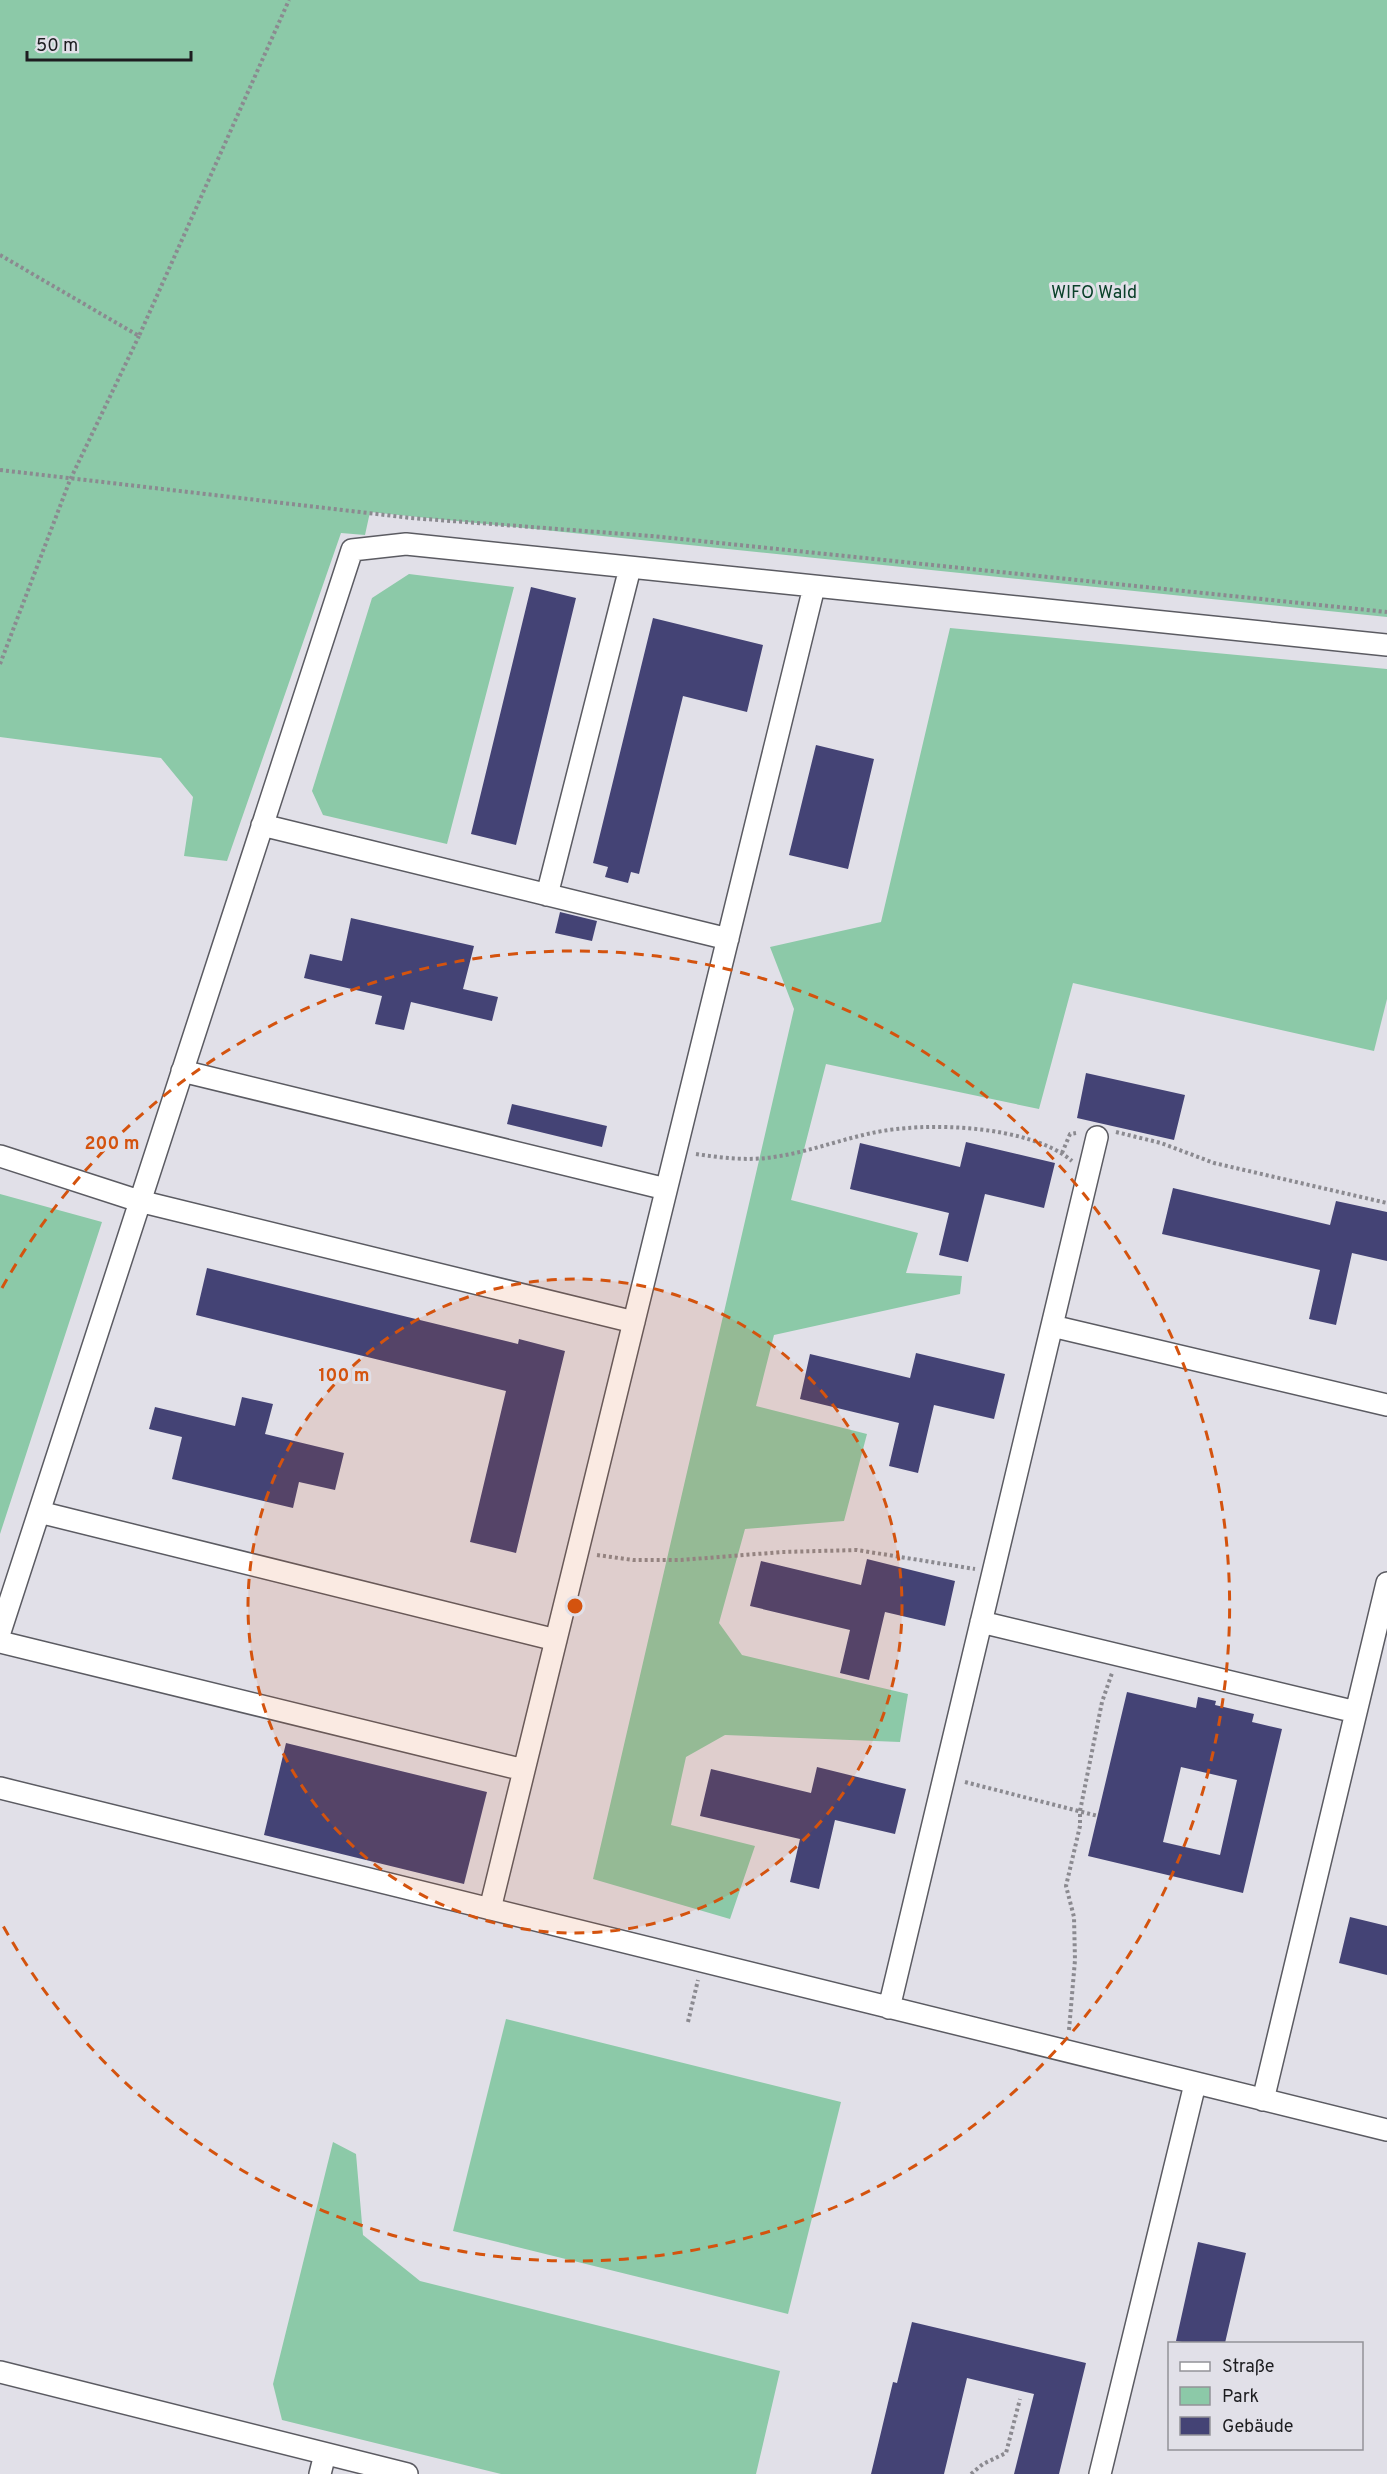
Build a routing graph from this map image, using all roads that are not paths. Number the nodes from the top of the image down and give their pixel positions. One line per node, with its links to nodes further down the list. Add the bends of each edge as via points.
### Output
1 (630, 568): 2 (lane); 4 (lane, via 405,544 352,550); 5 (lane)
2 (814, 587): 3 (lane); 6 (lane)
3 (1387, 645)
4 (262, 825): 5 (lane); 7 (lane)
5 (547, 895): 6 (lane)
6 (728, 939): 10 (lane)
7 (182, 1071): 10 (lane); 11 (lane)
8 (1095, 1134): 13 (lane)
9 (0, 1156): 11 (lane)
10 (666, 1188): 12 (lane)
11 (139, 1202): 12 (lane); 15 (lane)
12 (634, 1322): 19 (lane)
13 (1052, 1326): 14 (lane); 17 (lane)
14 (1387, 1405)
15 (39, 1512): 18 (lane); 19 (lane)
16 (1387, 1583): 21 (lane)
17 (981, 1622): 21 (lane); 25 (lane)
18 (0, 1632)
19 (556, 1640): 22 (lane)
20 (0, 1642): 22 (lane)
21 (1356, 1712): 27 (lane)
22 (524, 1770): 24 (lane)
23 (0, 1788): 24 (lane)
24 (490, 1909): 25 (lane)
25 (889, 2008): 26 (lane)
26 (1195, 2084): 27 (lane); 32 (lane)
27 (1263, 2100): 28 (lane)
28 (1387, 2130)
29 (0, 2372): 30 (lane)
30 (323, 2464): 31 (lane)
31 (407, 2474)
32 (1100, 2474)

